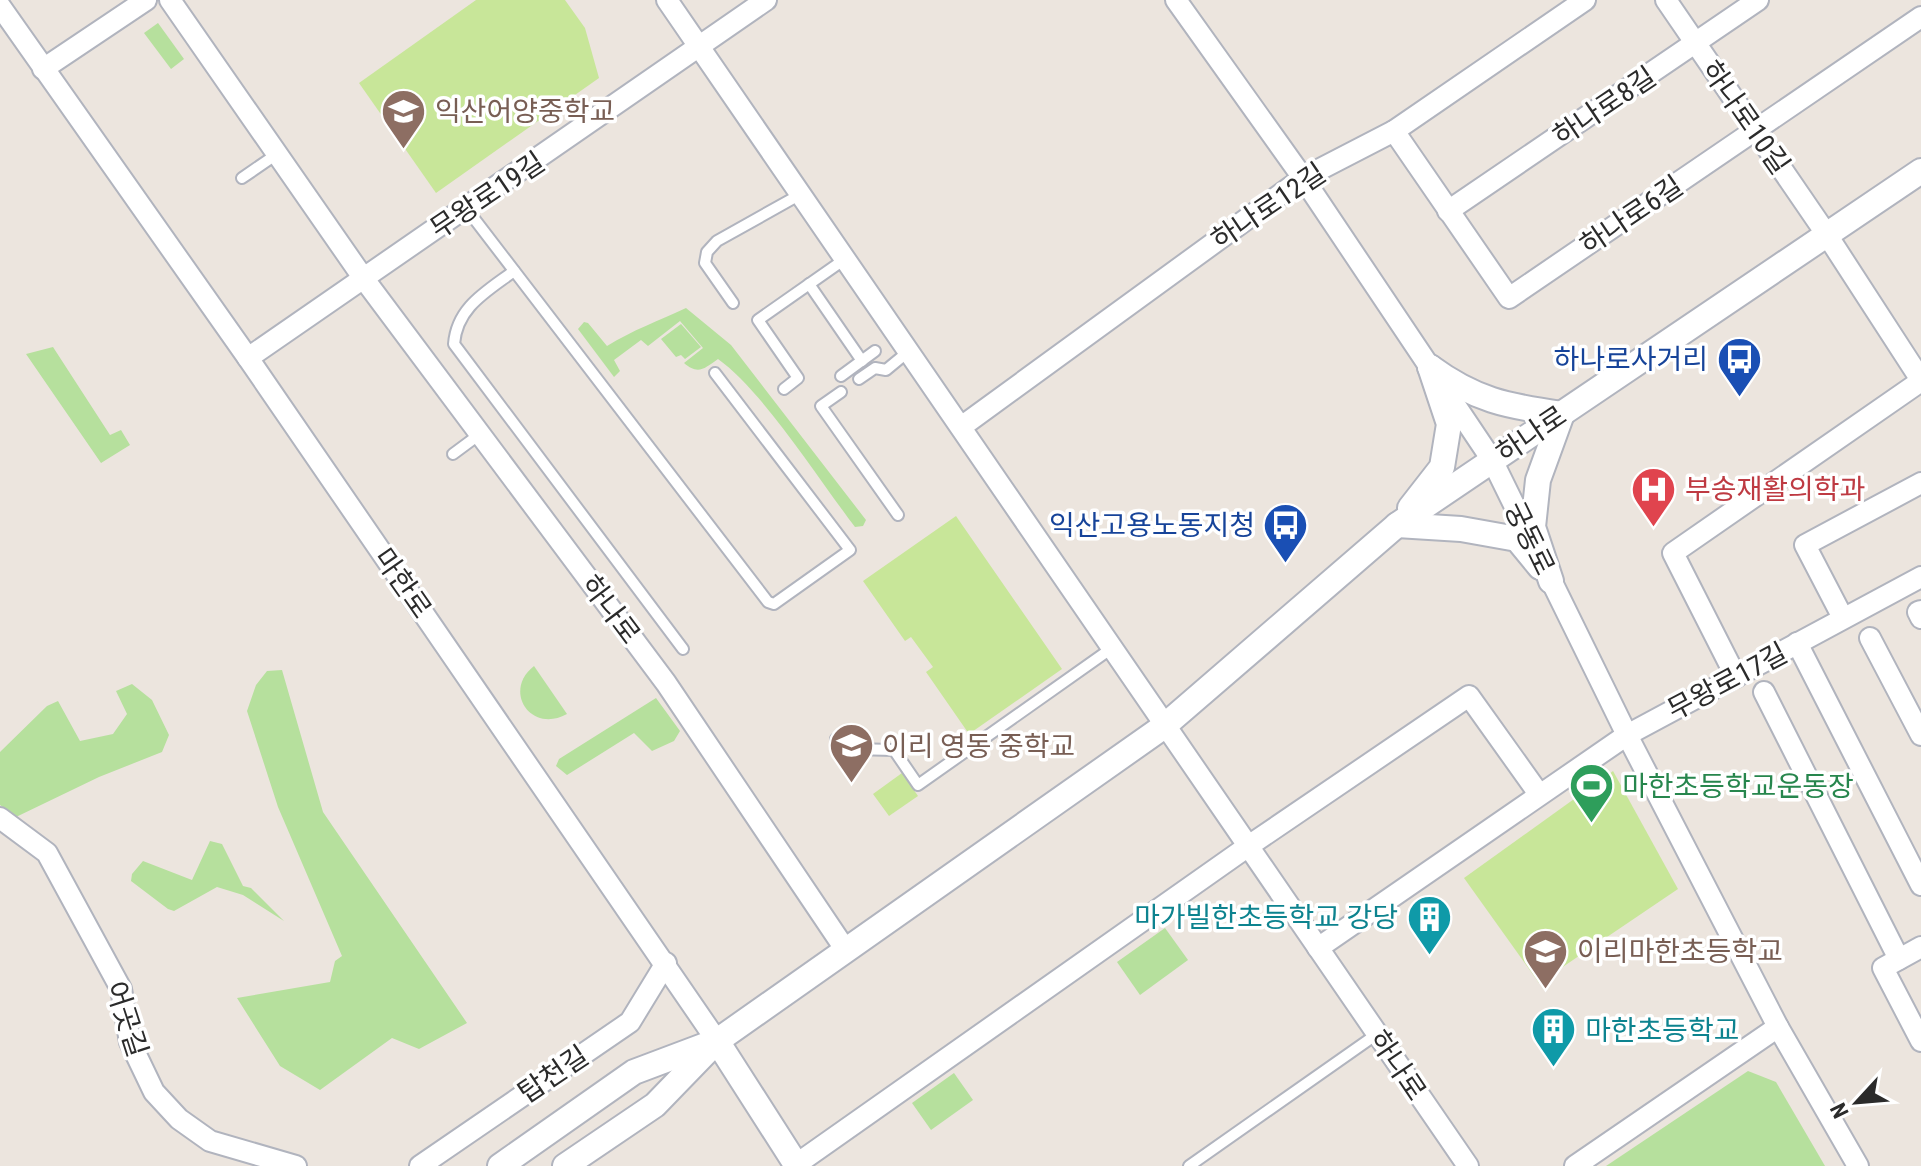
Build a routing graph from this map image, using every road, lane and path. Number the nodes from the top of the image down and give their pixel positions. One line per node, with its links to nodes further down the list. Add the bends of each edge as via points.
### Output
1 (146, 0): 13 (street)
2 (170, 0): 16 (street)
3 (667, 0): 12 (street)
4 (766, 0): 12 (street, 무왕로19길)
5 (1176, 0): 19 (street, 궁동로)
6 (1585, 0): 14 (street, 하나로12길)
7 (1666, 0): 11 (street, 하나로10길)
8 (1758, 0): 11 (street, 하나로8길)
9 (0, 6): 13 (street, 마한로)
10 (1921, 17): 15 (street, 하나로6길)
11 (1696, 43): 15 (street, 하나로10길); 22 (street, 하나로8길)
12 (700, 48): 20 (street); 21 (street, 무왕로19길)
13 (43, 69): 31 (street, 마한로)
14 (1394, 131): 19 (street, 하나로12길); 22 (street, 하나로6길)
15 (1756, 131): 22 (street, 하나로6길, via 1509,298); 23 (street, 하나로10길)
16 (277, 154): 18 (lane); 26 (street)
17 (1921, 171): 23 (street, 하나로)
18 (242, 178)
19 (1303, 178): 33 (street, 궁동로); 41 (street, 하나로12길)
20 (801, 194): 24 (street); 28 (lane, via 717,241 707,252 705,263)
21 (466, 208): 25 (lane); 26 (street, 무왕로19길)
22 (1448, 211)
23 (1827, 235): 37 (street, 하나로10길); 40 (street, 하나로)
24 (845, 259): 27 (lane); 30 (street)
25 (514, 271): 34 (lane, via 774,604 850,550); 56 (lane, via 464,309 454,344)
26 (364, 279): 31 (street, 무왕로19길); 42 (street, 하나로)
27 (809, 284): 32 (lane); 38 (lane, via 758,320 798,378)
28 (733, 303)
29 (875, 351): 32 (lane)
30 (909, 351): 36 (lane, via 886,370 875,368); 41 (street)
31 (248, 358): 71 (street, 마한로)
32 (862, 361): 35 (lane)
33 (1430, 367): 40 (street, via 1464,392); 44 (street, 궁동로); 47 (street, via 1449,424 1442,467)
34 (715, 373)
35 (841, 376)
36 (859, 379)
37 (1921, 380): 57 (street, via 1673,553)
38 (784, 389)
39 (841, 392): 46 (lane, via 821,406)
40 (1562, 414): 44 (street, 하나로); 49 (street, via 1538,480 1533,527)
41 (961, 427): 55 (street)
42 (480, 434): 43 (lane); 69 (street, 하나로, via 666,683)
43 (453, 454)
44 (1492, 460): 47 (street, 하나로); 49 (street, 궁동로)
45 (1921, 483): 51 (street, via 1805,545)
46 (898, 515)
47 (1397, 525): 49 (street, via 1517,539); 59 (street, 하나로)
48 (1921, 577): 51 (street, 무왕로17길)
49 (1551, 581): 60 (street, 궁동로)
50 (1921, 611): 52 (street)
51 (1843, 618): 54 (street, 무왕로17길)
52 (1921, 618)
53 (1870, 638): 61 (street)
54 (1797, 643): 57 (street, 무왕로17길); 66 (street)
55 (1112, 648): 59 (street); 62 (lane, via 918,785 894,750 851,749)
56 (683, 649)
57 (1736, 677): 60 (street, 무왕로17길)
58 (1764, 692): 70 (street)
59 (1163, 727): 65 (street, 하나로); 69 (street, 하나로)
60 (1627, 735): 63 (street, 무왕로17길); 72 (street, 궁동로)
61 (1921, 735)
62 (836, 739)
63 (1539, 794): 65 (street, via 1469,696); 68 (street, 무왕로17길)
64 (0, 818): 77 (street, 어곳길, via 47,853 121,989 130,1042 154,1092 210,1141)
65 (1247, 847): 68 (street, 하나로); 76 (street)
66 (1921, 885)
67 (1921, 947): 70 (street)
68 (1318, 948): 73 (street, 하나로)
69 (845, 949): 74 (street, 하나로)
70 (1899, 959): 75 (street, via 1883,968)
71 (666, 963): 74 (street, 마한로); 78 (street, 탑천길, via 630,1022)
72 (1778, 1027): 83 (street); 84 (street, 궁동로)
73 (1377, 1034): 81 (lane); 82 (street, 하나로)
74 (717, 1041): 76 (street, 마한로); 79 (street, 하나로, via 634,1072); 80 (street, 하나로, via 655,1105)
75 (1921, 1041)
76 (796, 1165)
77 (296, 1166)
78 (420, 1166)
79 (500, 1166)
80 (565, 1166)
81 (1189, 1166)
82 (1468, 1166)
83 (1575, 1166)
84 (1858, 1166)

